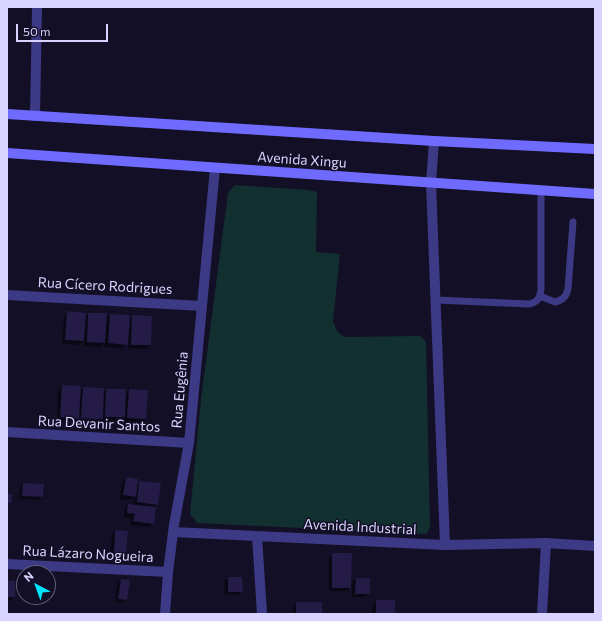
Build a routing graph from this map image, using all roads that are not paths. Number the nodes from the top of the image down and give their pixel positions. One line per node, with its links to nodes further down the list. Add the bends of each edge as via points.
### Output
1 (37, 7): 3 (street)
2 (7, 114): 3 (main road, Avenida Xingu)
3 (35, 116): 4 (main road, Avenida Xingu)
4 (434, 141): 5 (main road, Avenida Xingu); 8 (street)
5 (595, 150)
6 (7, 154): 7 (main road, Avenida Xingu)
7 (215, 168): 8 (main road, Avenida Xingu); 15 (street, Rua Eugênia)
8 (431, 183): 9 (main road, Avenida Xingu); 14 (street)
9 (541, 190): 10 (main road, Avenida Xingu); 13 (lane)
10 (595, 194)
11 (573, 222): 13 (lane, via 568,289 564,299 555,302)
12 (7, 295): 15 (street, Rua Cícero Rodrigues)
13 (540, 296): 14 (lane, via 536,302 529,304)
14 (436, 300): 21 (street)
15 (202, 306): 17 (street, Rua Eugênia)
16 (7, 432): 17 (street, Rua Devanir Santos)
17 (189, 443): 18 (street, Rua Eugênia)
18 (173, 532): 19 (street, Avenida Industrial); 24 (street, Rua Eugênia)
19 (257, 536): 21 (street, Avenida Industrial); 26 (street)
20 (546, 543): 21 (street, Avenida Industrial); 22 (street, Avenida Industrial); 27 (street)
21 (445, 545)
22 (595, 546)
23 (7, 564): 24 (street, Rua Lázaro Nogueira)
24 (168, 572): 25 (street, Rua Eugênia)
25 (165, 614)
26 (262, 614)
27 (542, 614)

